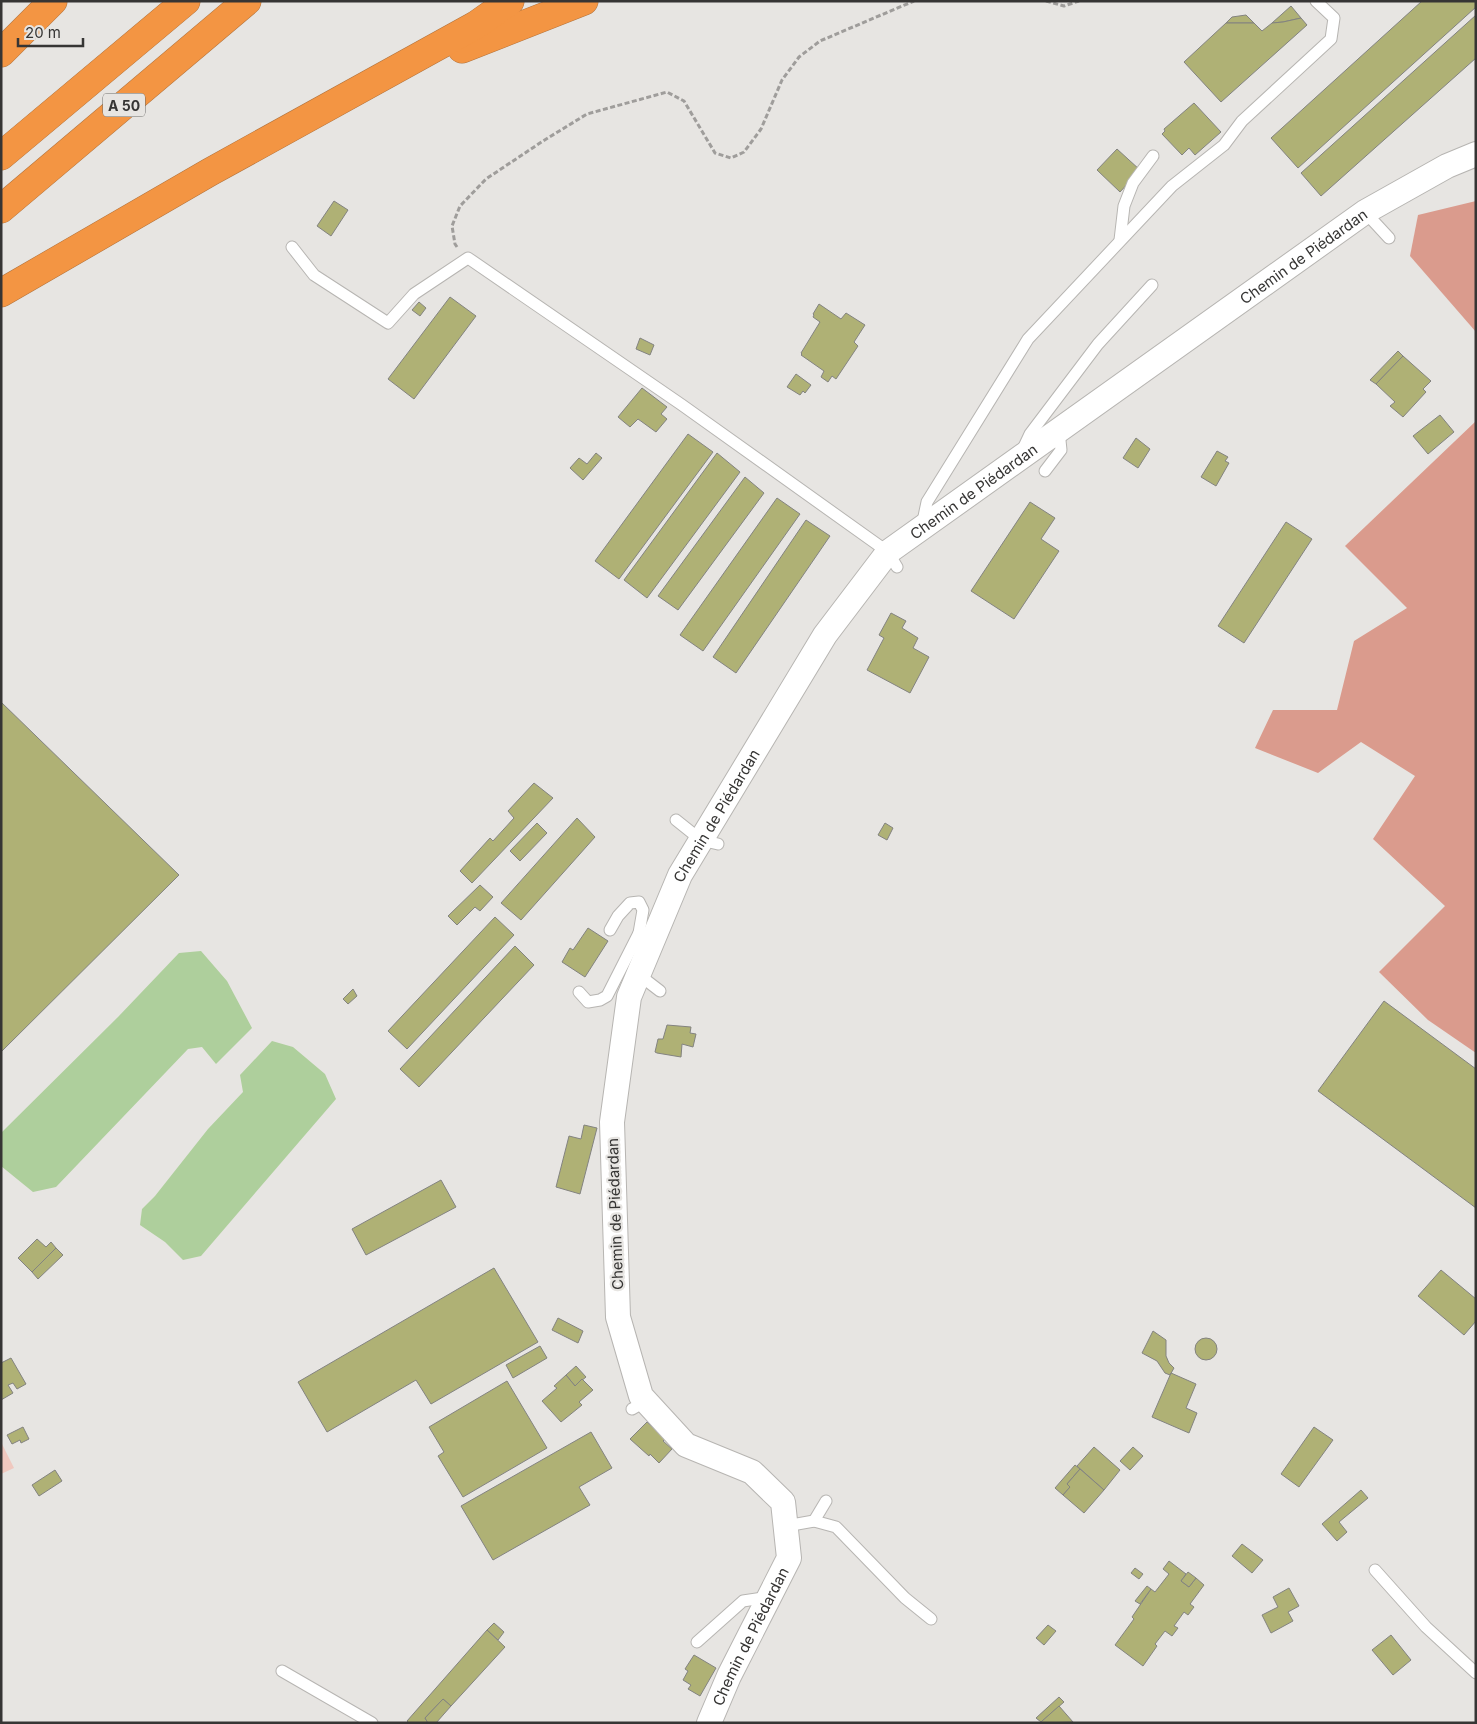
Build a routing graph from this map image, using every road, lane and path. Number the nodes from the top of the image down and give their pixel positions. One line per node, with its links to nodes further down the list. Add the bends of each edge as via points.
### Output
1 (34, 1): 11 (highway)
2 (53, 1): 12 (highway)
3 (186, 1): 15 (highway, A 50)
4 (247, 1): 17 (highway, A 50)
5 (510, 1): 13 (highway, via 476,26)
6 (584, 1): 13 (highway)
7 (914, 1): 22 (path, via 820,41 799,57 782,80 761,129 744,152 730,158 715,153 684,101 667,92 587,114 486,179 460,206 452,226 455,244)
8 (1046, 1): 9 (path, via 1064,6)
9 (1079, 1)
10 (1316, 1): 20 (lane, via 1334,18 1331,39 1242,121 1224,145 1172,186)
11 (1, 32)
12 (1, 52)
13 (358, 91): 24 (highway, via 210,172)
14 (1476, 154): 18 (street, Chemin de Piédardan, via 1447,166)
15 (1, 156)
16 (1153, 156): 20 (lane, via 1133,183 1124,206)
17 (1, 209)
18 (1365, 212): 19 (lane); 25 (street, Chemin de Piédardan)
19 (1389, 238)
20 (1120, 240): 28 (lane, via 1028,339 926,502)
21 (292, 247): 22 (lane, via 314,275 388,323 414,294)
22 (468, 258): 29 (lane, via 682,405)
23 (1152, 285): 26 (lane, via 1098,344 1030,434)
24 (1, 294)
25 (1058, 429): 26 (street, Chemin de Piédardan); 27 (lane, via 1061,450)
26 (1019, 457): 28 (street, Chemin de Piédardan)
27 (1045, 471)
28 (922, 528): 29 (street, Chemin de Piédardan)
29 (893, 559): 31 (street, Chemin de Piédardan, via 824,635)
30 (676, 820): 31 (lane)
31 (710, 842): 33 (street, Chemin de Piédardan, via 680,874)
32 (610, 930): 33 (lane, via 630,903 639,902)
33 (646, 937): 34 (street, Chemin de Piédardan); 36 (lane, via 606,996 588,1002)
34 (638, 974): 35 (lane); 39 (street, Chemin de Piédardan, via 628,997 612,1122 618,1317 641,1396 637,1403 686,1445 752,1472 783,1502)
35 (660, 991)
36 (579, 992)
37 (826, 1501): 38 (lane)
38 (814, 1521): 39 (lane); 42 (lane, via 836,1527 905,1598)
39 (786, 1526): 41 (street, Chemin de Piédardan, via 789,1558)
40 (1375, 1570): 45 (lane, via 1426,1627)
41 (769, 1597): 43 (lane, via 743,1601); 47 (street, Chemin de Piédardan)
42 (931, 1619)
43 (697, 1642)
44 (282, 1671): 46 (lane)
45 (1476, 1673)
46 (372, 1723)
47 (709, 1723)

